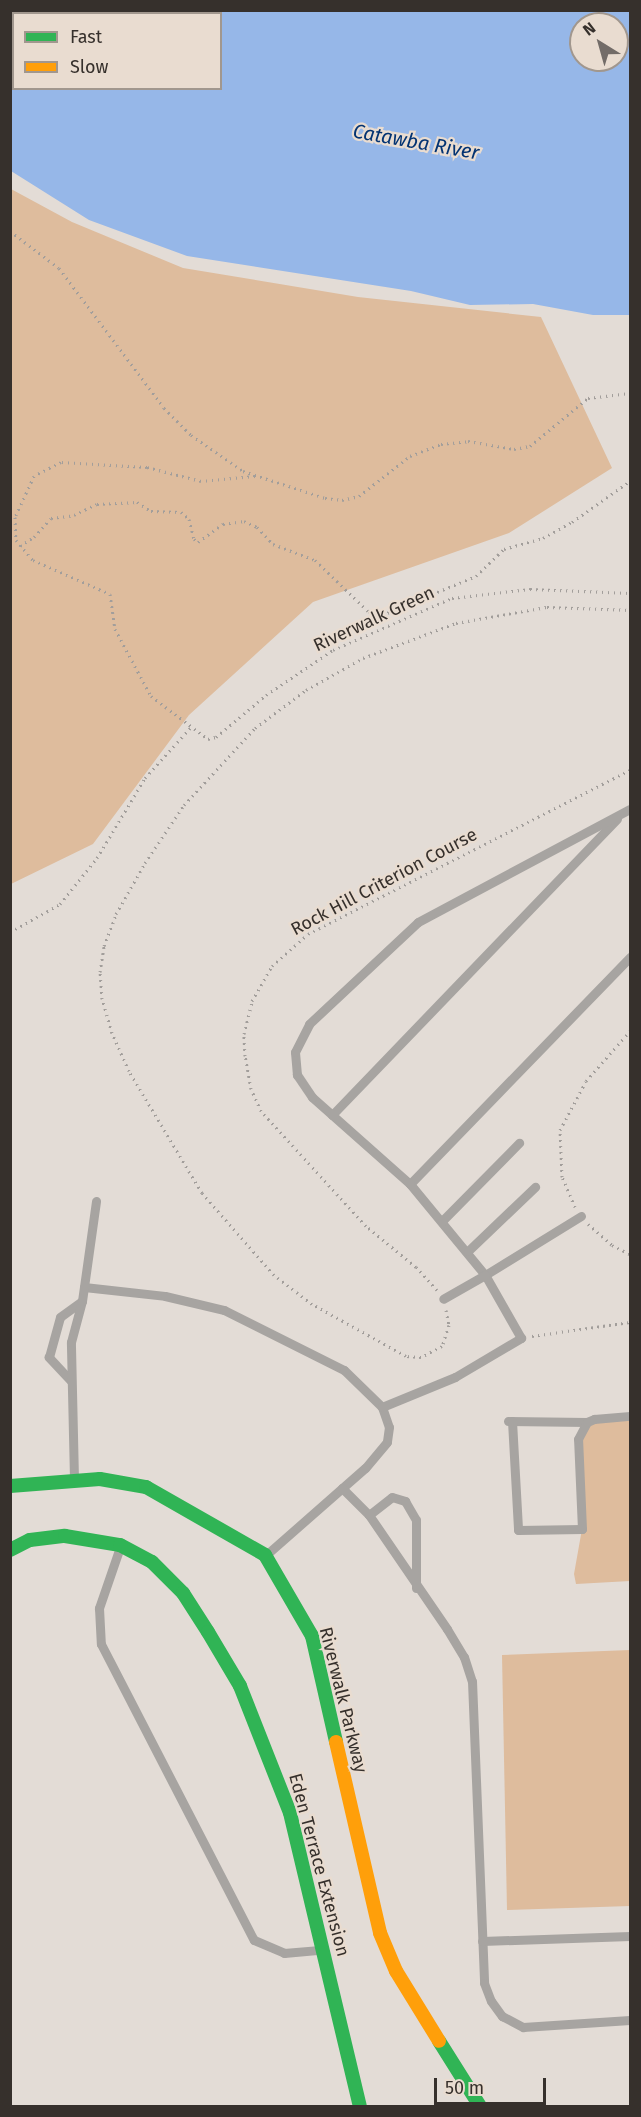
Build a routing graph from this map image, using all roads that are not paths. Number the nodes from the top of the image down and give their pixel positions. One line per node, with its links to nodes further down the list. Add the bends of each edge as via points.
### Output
1 (630, 809): 2 (lane)
2 (621, 814): 4 (lane, via 600,841); 4 (lane, via 418,922 309,1024 295,1052 297,1075)
3 (630, 957): 6 (lane)
4 (332, 1115): 6 (lane)
5 (519, 1143): 10 (lane)
6 (410, 1184): 10 (lane)
7 (535, 1187): 11 (lane)
8 (96, 1201): 13 (lane)
9 (580, 1216): 12 (lane)
10 (442, 1221): 11 (lane)
11 (468, 1251): 12 (lane)
12 (485, 1275): 14 (lane); 17 (lane, via 521,1338 454,1377)
13 (84, 1287): 15 (lane); 17 (lane, via 165,1296 224,1310 344,1370)
14 (442, 1299)
15 (82, 1301): 16 (lane, via 70,1342); 16 (lane, via 60,1317 52,1331 49,1357)
16 (71, 1381): 20 (lane)
17 (382, 1407): 22 (lane, via 389,1427 387,1442)
18 (630, 1416): 19 (lane)
19 (587, 1422): 19 (lane, via 578,1439 582,1529 518,1530 510,1421)
20 (74, 1481): 21 (street, Riverwalk Parkway); 26 (street, Riverwalk Parkway, via 100,1479 146,1487)
21 (10, 1486)
22 (342, 1488): 23 (lane); 26 (lane)
23 (369, 1515): 27 (lane); 27 (lane, via 392,1497 405,1501 416,1520)
24 (120, 1545): 25 (street, Eden Terrace Extension, via 65,1536 30,1540); 30 (street, Eden Terrace Extension, via 152,1562 183,1593 240,1686 290,1813); 30 (lane, via 99,1608 101,1644 254,1940 284,1953)
25 (10, 1550)
26 (265, 1556): 33 (street, Riverwalk Parkway, via 312,1636 380,1933 396,1971)
27 (416, 1588): 29 (lane, via 464,1657 472,1681)
28 (630, 1936): 29 (lane)
29 (482, 1941): 31 (lane, via 484,1983 502,2016 523,2027)
30 (323, 1949): 32 (street, Eden Terrace Extension)
31 (630, 2020)
32 (360, 2106)
33 (480, 2106)

